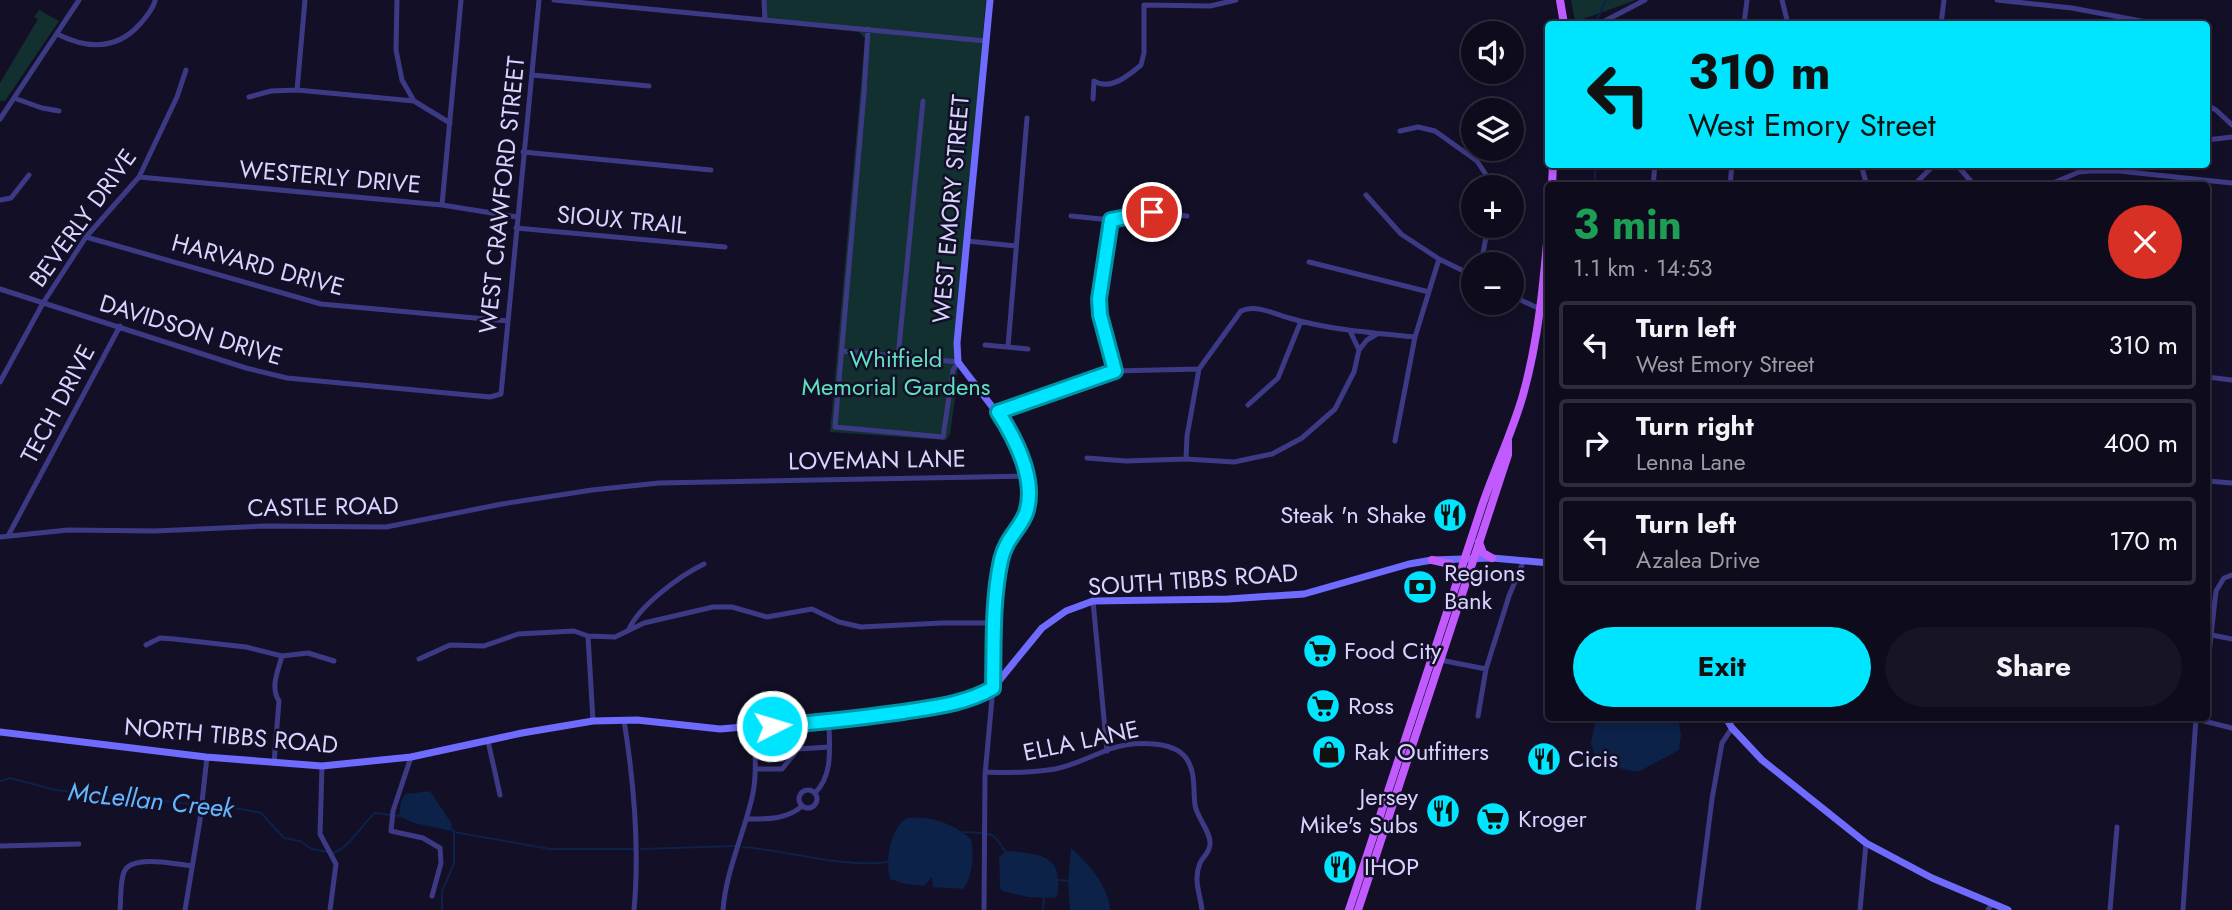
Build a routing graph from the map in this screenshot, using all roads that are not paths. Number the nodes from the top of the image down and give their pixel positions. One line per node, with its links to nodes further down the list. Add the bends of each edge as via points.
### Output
1 (79, 0): 26 (street)
2 (305, 0): 31 (street)
3 (397, 0): 35 (street, via 396,50 402,80)
4 (461, 0): 41 (street)
5 (539, 0): 29 (street, WEST CRAWFORD STREET)
6 (554, 0): 18 (street)
7 (764, 0): 18 (street)
8 (990, 0): 27 (street, WEST EMORY STREET)
9 (1236, 0): 17 (street, via 1210,6)
10 (1560, 0): 19 (main road)
11 (1646, 0): 20 (street)
12 (1747, 0): 21 (street)
13 (1782, 0): 22 (street)
14 (1944, 0): 23 (street)
15 (1997, 0): 24 (street)
16 (155, 1): 26 (street, via 136,29 110,44 81,44)
17 (1142, 3): 34 (street, via 1141,65 1110,85 1094,81)
18 (765, 20): 25 (street)
19 (1564, 21)
20 (1606, 21)
21 (1744, 21)
22 (1787, 21)
23 (1941, 21)
24 (2141, 21)
25 (868, 29): 27 (street); 89 (street)
26 (57, 34): 33 (street)
27 (986, 41): 68 (street, WEST EMORY STREET)
28 (186, 70): 52 (street, BEVERLY DRIVE)
29 (531, 75): 30 (street); 46 (street, WEST CRAWFORD STREET)
30 (649, 86)
31 (297, 90): 32 (street); 35 (street)
32 (249, 97)
33 (14, 98): 38 (street); 40 (street)
34 (1093, 99)
35 (414, 101): 41 (street)
36 (923, 101): 91 (street)
37 (2210, 106): 42 (street)
38 (59, 111)
39 (1027, 118): 69 (street)
40 (0, 119)
41 (450, 123): 61 (street)
42 (2232, 125)
43 (1400, 131): 51 (street, via 1418,127 1435,131 1477,161)
44 (2232, 136): 45 (street)
45 (2210, 140)
46 (523, 152): 49 (street); 64 (street, WEST CRAWFORD STREET)
47 (1931, 168): 53 (street)
48 (1959, 168): 54 (street)
49 (711, 170)
50 (29, 175): 60 (street, via 11,198)
51 (1486, 175)
52 (139, 177): 61 (street, WESTERLY DRIVE); 67 (street, BEVERLY DRIVE)
53 (1917, 182)
54 (1972, 182)
55 (2056, 182): 56 (street, via 2080,172 2119,171)
56 (2201, 182)
57 (2210, 182): 58 (street)
58 (2232, 183)
59 (1366, 195): 71 (street, via 1401,234)
60 (0, 200)
61 (442, 205): 64 (street, WESTERLY DRIVE)
62 (1071, 216): 65 (street)
63 (1187, 216): 65 (street, via 1152,212)
64 (517, 217): 66 (street, WEST CRAWFORD STREET)
65 (1111, 220): 94 (street, via 1099,299)
66 (516, 228): 70 (street, SIOUX TRAIL); 80 (street, WEST CRAWFORD STREET)
67 (86, 237): 78 (street, BEVERLY DRIVE); 80 (street, HARVARD DRIVE, via 321,304)
68 (967, 241): 69 (street); 92 (street, WEST EMORY STREET)
69 (1016, 246): 87 (street)
70 (725, 247)
71 (1439, 259): 74 (street); 76 (street)
72 (1545, 260): 79 (main road)
73 (1309, 262): 76 (street)
74 (1461, 270)
75 (0, 289): 78 (street, DAVIDSON DRIVE)
76 (1429, 292): 85 (street)
77 (1524, 302): 79 (street)
78 (43, 303): 82 (street, DAVIDSON DRIVE); 97 (street, BEVERLY DRIVE)
79 (1540, 309): 102 (main road, via 1526,383)
80 (508, 321): 98 (street, WEST CRAWFORD STREET)
81 (1301, 321): 83 (street); 93 (street, via 1256,308 1241,311); 99 (street, via 1278,378)
82 (120, 326): 98 (street, DAVIDSON DRIVE, via 287,378 490,397); 109 (street, TECH DRIVE)
83 (1350, 331): 84 (street); 90 (street)
84 (1378, 334): 85 (street); 90 (street)
85 (1415, 337): 101 (street)
86 (985, 345): 87 (street, WEST EMORY STREET)
87 (1008, 347): 88 (street, WEST EMORY STREET)
88 (1028, 349)
89 (842, 351): 91 (street); 92 (street, via 835,427 943,437)
90 (1359, 351): 104 (street, via 1354,372 1335,408 1303,438 1272,454 1234,462)
91 (898, 357): 92 (street)
92 (958, 362): 100 (street)
93 (1199, 369): 94 (street); 104 (street)
94 (1115, 371): 100 (street)
95 (2210, 377): 96 (street)
96 (2232, 380)
97 (0, 382)
98 (501, 394)
99 (1248, 405)
100 (998, 412): 105 (street, via 1013,434)
101 (1395, 441)
102 (1508, 441): 111 (main road, via 1508,455); 112 (main road, via 1500,453)
103 (1087, 458): 104 (street)
104 (1186, 459)
105 (1026, 476): 106 (street, LOVEMAN LANE); 121 (street, via 1027,506 1001,560)
106 (729, 481): 109 (street, CASTLE ROAD, via 592,489 386,527 68,530)
107 (2210, 481): 108 (street)
108 (2232, 483)
109 (8, 536): 110 (street, CASTLE ROAD)
110 (0, 537)
111 (1479, 542): 112 (main road); 113 (main road, via 1483,553)
112 (1470, 558): 113 (street, SOUTH TIBBS ROAD); 114 (street, SOUTH TIBBS ROAD); 119 (main road); 130 (main road)
113 (1492, 558): 115 (street, SOUTH TIBBS ROAD)
114 (1432, 560): 119 (main road, via 1450,564); 120 (street, SOUTH TIBBS ROAD, via 1304,594)
115 (1524, 560): 116 (street, SOUTH TIBBS ROAD); 132 (street)
116 (1545, 563)
117 (704, 564): 122 (street, via 678,579)
118 (2232, 575): 123 (street, via 2224,578 2216,591)
119 (1459, 577): 172 (main road)
120 (1093, 601): 133 (street, SOUTH TIBBS ROAD, via 1066,611 1042,628); 147 (street)
121 (994, 623): 122 (street, via 861,627 812,609 768,617 713,607); 133 (street)
122 (629, 629): 124 (street, via 615,637)
123 (2211, 635): 125 (street); 126 (street)
124 (588, 636): 129 (street, via 575,631 518,634 484,646 450,645); 136 (street)
125 (2232, 639)
126 (2210, 644)
127 (146, 645): 128 (street, via 160,638 174,639)
128 (282, 656): 131 (street, via 309,653); 150 (street, via 274,693 279,701)
129 (419, 659)
130 (1440, 660): 132 (street); 173 (main road)
131 (334, 661)
132 (1486, 669): 134 (street)
133 (993, 688): 137 (street, SOUTH TIBBS ROAD, via 947,705); 153 (street, ELLA LANE)
134 (1478, 716)
135 (624, 720): 136 (street, NORTH TIBBS ROAD); 141 (street, SOUTH TIBBS ROAD, via 702,729); 168 (street, via 635,805)
136 (593, 721): 145 (street, NORTH TIBBS ROAD)
137 (829, 721): 141 (street, SOUTH TIBBS ROAD); 146 (street)
138 (1728, 721): 142 (street)
139 (2196, 721): 178 (street)
140 (2207, 721): 143 (street)
141 (753, 727): 152 (street)
142 (1732, 728): 159 (street, via 1762,760); 174 (street, via 1722,743 1716,776)
143 (2232, 728)
144 (0, 732): 148 (street, NORTH TIBBS ROAD)
145 (488, 741): 149 (street, NORTH TIBBS ROAD); 155 (street)
146 (829, 747): 152 (street, via 797,749 782,769); 154 (street, via 825,783)
147 (1107, 751): 153 (street, ELLA LANE, via 1076,765); 171 (street, ELLA LANE, via 1151,744 1179,751 1187,759 1198,816 1210,841 1196,876)
148 (207, 757): 150 (street, NORTH TIBBS ROAD); 162 (street)
149 (411, 757): 151 (street, NORTH TIBBS ROAD); 163 (street, via 391,831 423,838 440,848)
150 (274, 763): 151 (street, NORTH TIBBS ROAD)
151 (322, 766): 167 (street, via 320,834 336,864)
152 (755, 769): 157 (street)
153 (985, 772): 170 (street, ELLA LANE)
154 (815, 793): 156 (street, via 813,807); 156 (street, via 801,792)
155 (500, 795)
156 (802, 806): 157 (street, via 774,820)
157 (746, 819): 169 (street)
158 (2117, 827): 177 (street)
159 (1866, 843): 164 (street); 175 (street)
160 (79, 844): 161 (street)
161 (0, 846)
162 (192, 866): 165 (street, via 141,861 129,865 124,872); 166 (street)
163 (432, 896)
164 (1990, 907): 176 (street)
165 (120, 910)
166 (185, 910)
167 (330, 910)
168 (634, 910)
169 (723, 910)
170 (984, 910)
171 (1202, 910)
172 (1349, 910)
173 (1358, 910)
174 (1699, 910)
175 (1860, 910)
176 (2008, 910)
177 (2110, 910)
178 (2183, 910)

